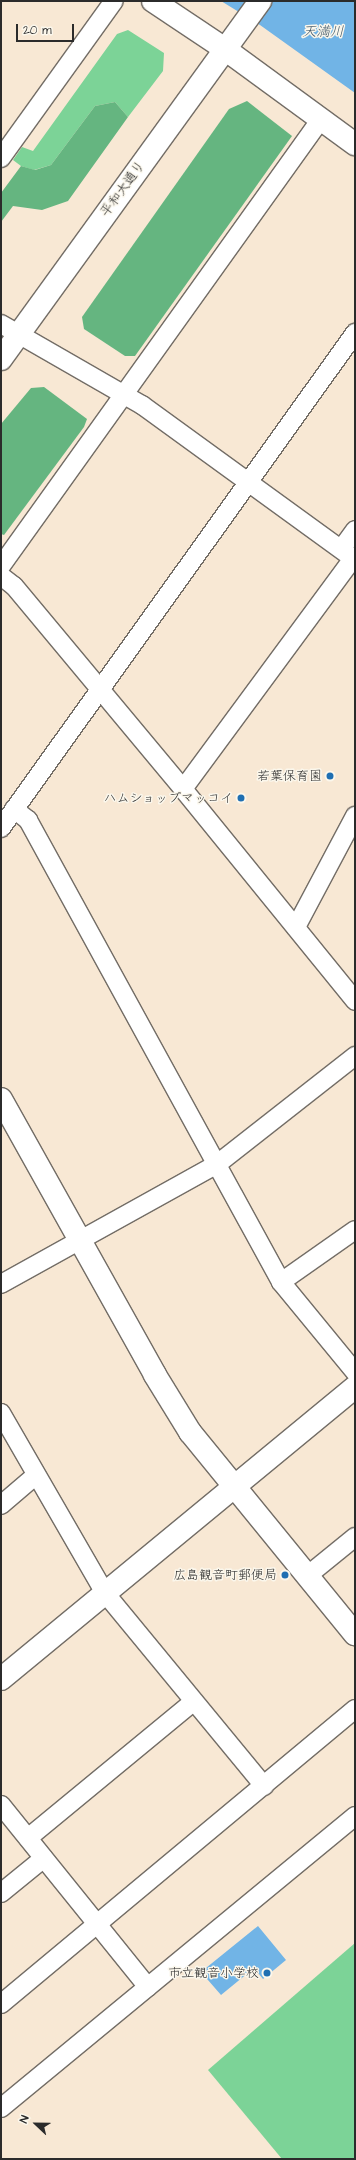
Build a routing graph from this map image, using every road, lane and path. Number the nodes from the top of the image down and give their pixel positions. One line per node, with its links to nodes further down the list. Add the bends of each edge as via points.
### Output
1 (114, 1): 7 (street)
2 (153, 1): 4 (street)
3 (260, 1): 4 (street, 平和大通り)
4 (225, 49): 5 (street); 8 (street, 平和大通り)
5 (321, 120): 6 (street); 11 (street)
6 (355, 144)
7 (1, 158)
8 (10, 329): 10 (street, 平和大通り); 11 (street)
9 (355, 333): 12 (street)
10 (1, 359)
11 (123, 394): 12 (street); 15 (street)
12 (248, 482): 14 (street); 17 (street)
13 (355, 530): 14 (street)
14 (350, 555): 18 (street)
15 (1, 566)
16 (1, 576): 17 (street, via 14,586)
17 (100, 690): 18 (street); 19 (street)
18 (183, 789): 22 (street)
19 (14, 809): 21 (street); 26 (street, via 28,820)
20 (355, 816): 22 (street)
21 (1, 828)
22 (296, 927): 23 (street)
23 (355, 1002)
24 (355, 1056): 26 (street)
25 (1, 1099): 28 (street)
26 (216, 1165): 28 (street); 29 (street)
27 (355, 1230): 29 (street)
28 (79, 1242): 30 (street); 35 (street, via 190,1432)
29 (281, 1282): 31 (street)
30 (1, 1284)
31 (355, 1372)
32 (355, 1387): 35 (street)
33 (1, 1413): 34 (street)
34 (35, 1476): 36 (street); 39 (street)
35 (234, 1487): 38 (street); 39 (street)
36 (1, 1505)
37 (355, 1537): 38 (street)
38 (307, 1576): 40 (street)
39 (104, 1593): 41 (street); 42 (street)
40 (355, 1634)
41 (1, 1679)
42 (193, 1702): 44 (street); 47 (street)
43 (355, 1709): 44 (street)
44 (264, 1786): 50 (street)
45 (1, 1805): 47 (street)
46 (355, 1816): 51 (street)
47 (28, 1838): 48 (street)
48 (44, 1858): 49 (street); 50 (street)
49 (1, 1893)
50 (98, 1925): 51 (street); 52 (street)
51 (148, 1987): 53 (street)
52 (1, 2004)
53 (1, 2108)

